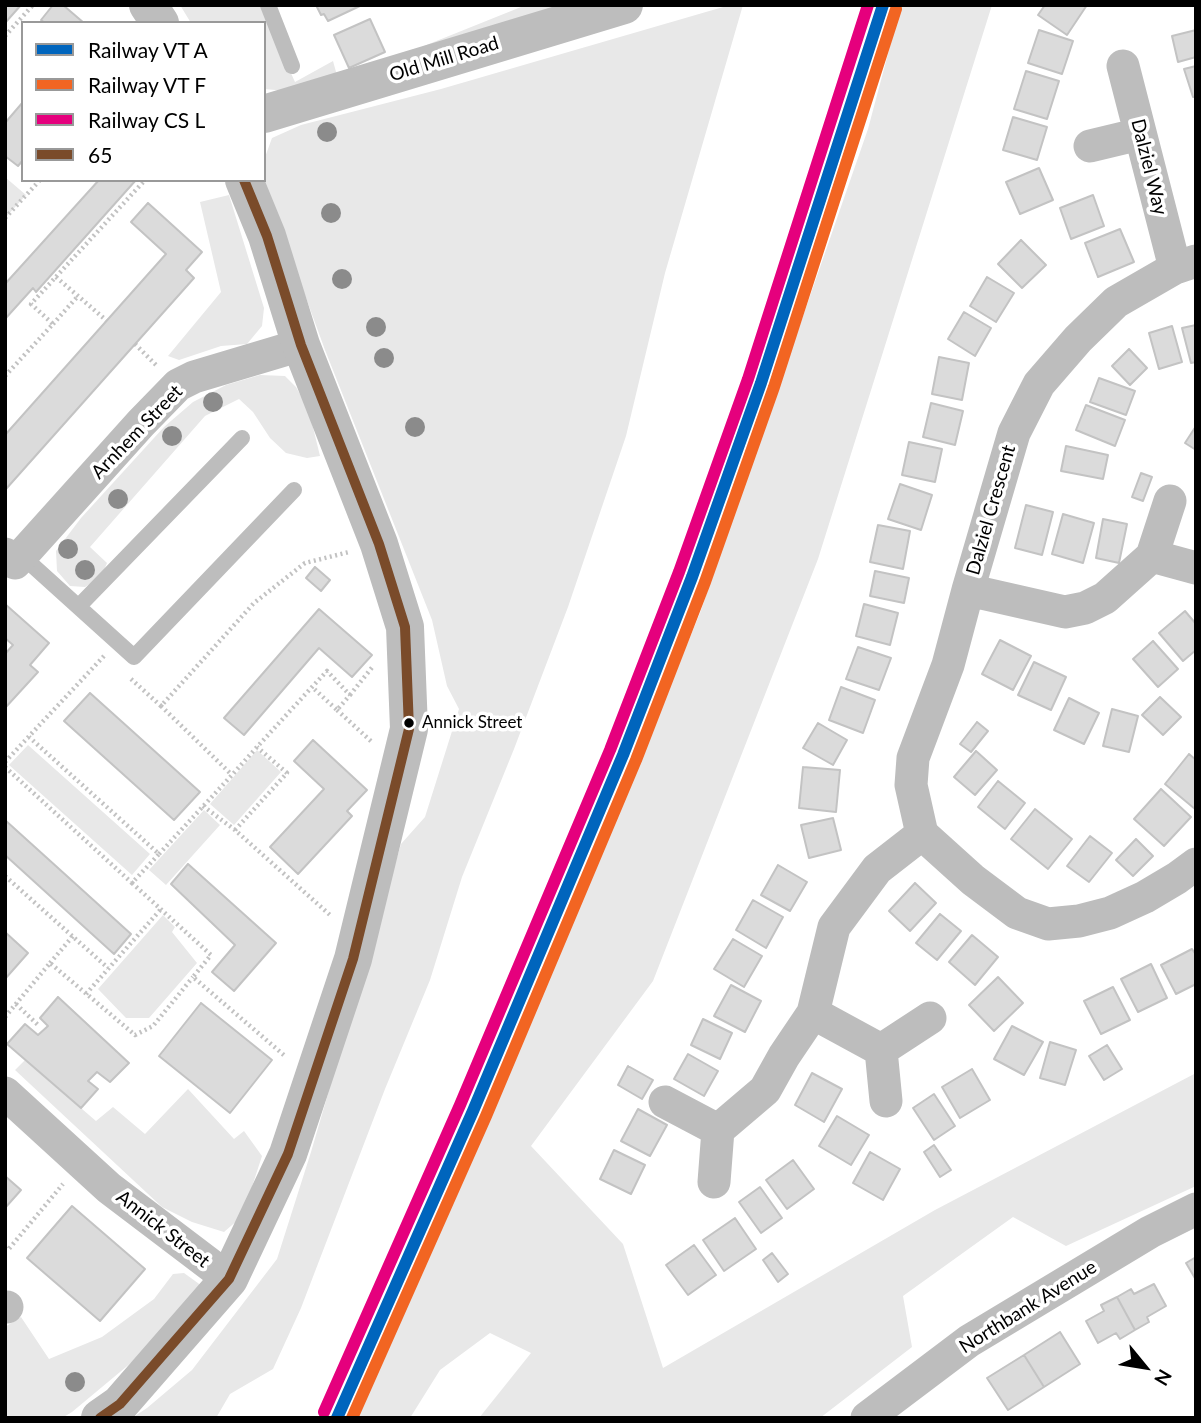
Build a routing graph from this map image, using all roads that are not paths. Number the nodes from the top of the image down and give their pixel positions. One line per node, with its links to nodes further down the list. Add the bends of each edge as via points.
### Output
1 (148, 5): 4 (street)
2 (268, 5): 5 (lane)
3 (624, 5): 7 (street, Old Mill Road)
4 (159, 21)
5 (292, 66)
6 (1123, 66): 8 (street, Dalziel Way)
7 (266, 113)
8 (1140, 134): 9 (street); 11 (street, Dalziel Way)
9 (1090, 146)
10 (245, 182): 12 (street)
11 (1185, 265): 19 (street, Dalziel Crescent, via 1116,303 1039,384 1014,433)
12 (301, 345): 16 (street, Arnhem Street, via 178,385); 32 (street, via 379,544 405,627 409,729 358,940 313,1079 288,1154)
13 (242, 438): 20 (lane)
14 (294, 490): 20 (lane, via 134,657)
15 (1170, 501): 17 (street)
16 (13, 554): 20 (lane)
17 (1152, 556): 18 (street); 19 (street, via 1105,598 1065,612)
18 (1196, 568)
19 (968, 590): 21 (street, Dalziel Crescent, via 948,664 913,758 911,785)
20 (79, 606)
21 (922, 834): 22 (street, via 1017,913 1048,924 1110,913); 23 (street, via 877,869 834,927)
22 (1196, 864)
23 (813, 1013): 25 (street); 29 (street, via 765,1090)
24 (930, 1018): 25 (street)
25 (881, 1050): 27 (street)
26 (5, 1093): 32 (street, Annick Street, via 109,1188)
27 (886, 1101)
28 (665, 1102): 29 (street)
29 (718, 1130): 30 (street)
30 (714, 1182)
31 (1196, 1209): 34 (street, Northbank Avenue, via 969,1342)
32 (229, 1279): 33 (street, via 120,1404)
33 (100, 1418)
34 (867, 1418)

